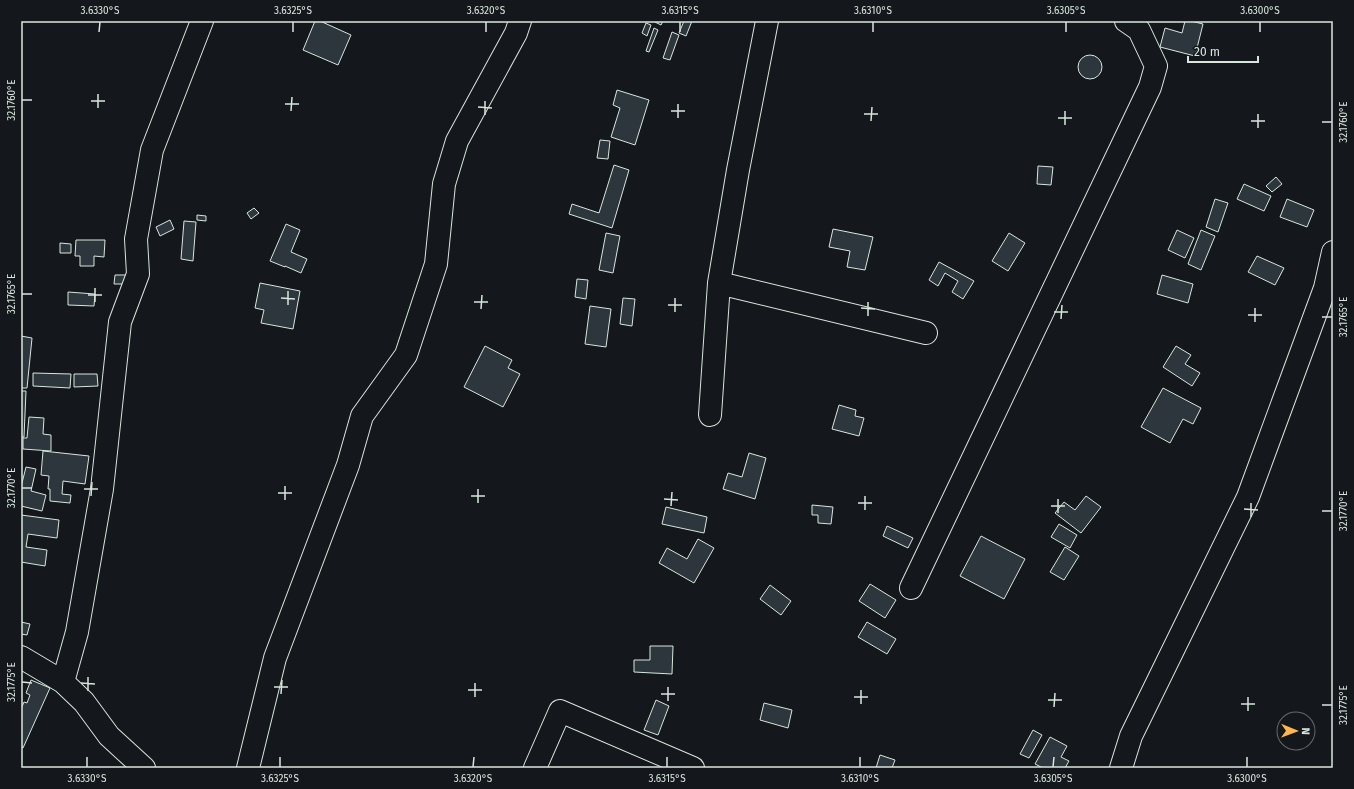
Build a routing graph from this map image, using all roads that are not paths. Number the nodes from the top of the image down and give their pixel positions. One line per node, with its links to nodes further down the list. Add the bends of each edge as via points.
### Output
1 (202, 21): 11 (street, via 152,150 136,239 138,274 120,322 102,490 77,632)
2 (520, 21): 13 (street, via 516,33 457,141 444,184 434,271 406,355 362,416 348,465 275,658)
3 (767, 21): 6 (street)
4 (1126, 21): 9 (street, via 1139,30 1156,66 1150,87)
5 (1333, 252): 16 (street, via 1325,288 1248,497 1131,736)
6 (719, 283): 7 (street); 8 (street)
7 (926, 333)
8 (710, 415)
9 (911, 588)
10 (21, 657): 11 (street)
11 (63, 682): 12 (street, via 84,702 109,736)
12 (144, 768)
13 (248, 768)
14 (535, 768): 15 (street, via 560,711)
15 (693, 768)
16 (1121, 768)

